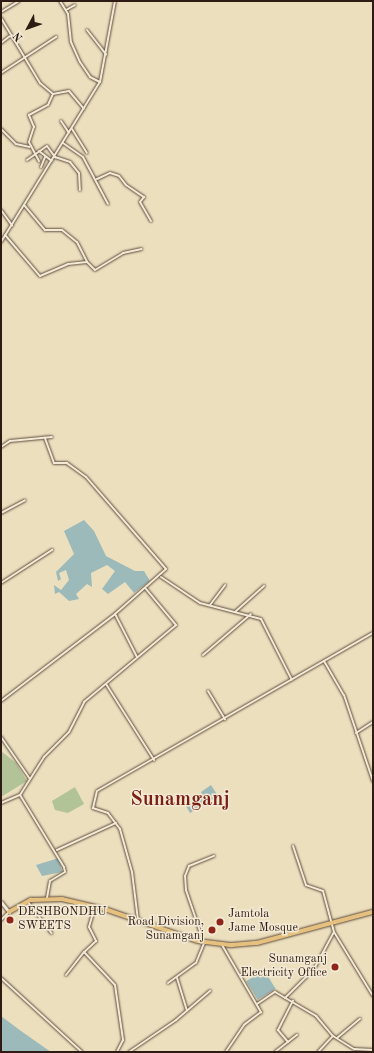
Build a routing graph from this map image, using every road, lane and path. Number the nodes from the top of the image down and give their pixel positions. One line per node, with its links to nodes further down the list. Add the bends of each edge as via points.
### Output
1 (12, 1): 5 (street)
2 (19, 1): 5 (street)
3 (60, 1): 7 (street)
4 (115, 1): 14 (street)
5 (14, 4): 8 (street)
6 (75, 5): 7 (street)
7 (66, 10): 17 (street, via 74,50 86,72)
8 (1, 12)
9 (1, 18): 11 (street)
10 (87, 30): 14 (street)
11 (10, 36): 13 (street); 15 (street)
12 (56, 37): 15 (street)
13 (1, 43)
14 (106, 54): 17 (street)
15 (24, 60): 16 (street); 18 (street)
16 (1, 73)
17 (100, 82): 19 (street)
18 (53, 94): 19 (street, via 69,91); 25 (street, via 48,105 29,115 34,127 29,133)
19 (84, 109): 22 (street)
20 (61, 121): 23 (street)
21 (1, 129): 25 (street, via 16,144)
22 (72, 129): 23 (street); 27 (street)
23 (69, 133): 24 (street)
24 (63, 143): 30 (street); 35 (street, via 83,157)
25 (30, 147): 28 (street)
26 (39, 151): 28 (street); 29 (street); 30 (street, via 47,146)
27 (88, 153)
28 (35, 154): 31 (street); 32 (street)
29 (46, 157): 33 (street); 34 (street)
30 (55, 157): 33 (street); 36 (street, via 70,162 79,172)
31 (27, 160)
32 (39, 161)
33 (51, 162): 38 (street)
34 (41, 167)
35 (97, 179): 37 (street); 40 (street, via 110,173 119,176 126,185 144,197 140,202)
36 (80, 190)
37 (108, 204)
38 (24, 205): 41 (street); 45 (street, via 45,230 62,230 77,242)
39 (1, 210): 41 (street)
40 (151, 221)
41 (12, 225): 42 (street)
42 (5, 235): 43 (street); 45 (street, via 36,275 68,264)
43 (1, 242)
44 (142, 249): 45 (street, via 123,253 95,270)
45 (88, 262)
46 (52, 437): 47 (street)
47 (45, 438): 48 (street, via 10,441); 52 (street, via 54,463 62,461 81,472 163,565 166,569)
48 (1, 446)
49 (25, 500): 50 (street)
50 (1, 513)
51 (52, 550): 53 (street)
52 (161, 576): 56 (street); 57 (street, via 176,589)
53 (1, 583)
54 (225, 585): 57 (street)
55 (264, 586): 58 (street)
56 (146, 589): 59 (street); 63 (street, via 176,625)
57 (210, 605): 58 (street)
58 (235, 612): 60 (street)
59 (115, 614): 63 (street); 68 (street)
60 (251, 614): 62 (street); 65 (street, via 261,619)
61 (373, 633): 64 (street)
62 (203, 655)
63 (137, 657): 66 (street)
64 (324, 661): 65 (street); 71 (street, via 344,695)
65 (292, 680): 69 (street)
66 (106, 684): 73 (street); 74 (street, via 84,702 68,732 44,757)
67 (208, 691): 69 (street)
68 (1, 701)
69 (225, 719): 73 (street)
70 (373, 722): 71 (street)
71 (356, 733): 75 (street)
72 (1, 737): 74 (street)
73 (154, 760): 78 (street, via 97,791 93,808 108,813)
74 (30, 780): 76 (street)
75 (373, 781)
76 (20, 795): 77 (street); 80 (street)
77 (1, 803)
78 (116, 823): 80 (street); 89 (street, via 132,872)
79 (294, 846): 90 (street, via 306,886 323,891)
80 (57, 850): 82 (street, via 65,870 50,881)
81 (214, 856): 93 (street, via 189,866 185,876 186,890 200,931)
82 (47, 898): 83 (main road); 85 (main road)
83 (27, 901): 86 (main road); 92 (street)
84 (1, 902): 86 (main road)
85 (94, 906): 89 (main road); 96 (street, via 89,927 96,940)
86 (9, 912): 88 (street)
87 (373, 912): 90 (main road)
88 (1, 920)
89 (138, 920): 93 (main road)
90 (333, 923): 91 (street); 95 (main road, via 257,943)
91 (334, 932): 102 (street); 103 (street, via 314,969)
92 (51, 933)
93 (198, 941): 94 (main road)
94 (204, 942): 95 (main road); 99 (street, via 196,963)
95 (222, 945): 105 (street)
96 (84, 952): 97 (street); 114 (street, via 115,985 123,1040)
97 (66, 976)
98 (1, 978): 113 (street)
99 (177, 978): 100 (street); 106 (street)
100 (168, 982)
101 (210, 991): 106 (street)
102 (373, 996)
103 (285, 998): 104 (street); 105 (street, via 275,992)
104 (293, 1001): 109 (street, via 316,1016); 111 (street, via 278,1030)
105 (257, 1004): 116 (street, via 262,1012 244,1025)
106 (187, 1010): 115 (street)
107 (360, 1019): 110 (street)
108 (297, 1035): 111 (street)
109 (333, 1036): 110 (street); 118 (street)
110 (337, 1038): 112 (street, via 354,1049)
111 (288, 1042): 117 (street)
112 (373, 1050)
113 (82, 1052)
114 (117, 1052)
115 (129, 1052)
116 (226, 1052)
117 (275, 1052)
118 (318, 1052)

